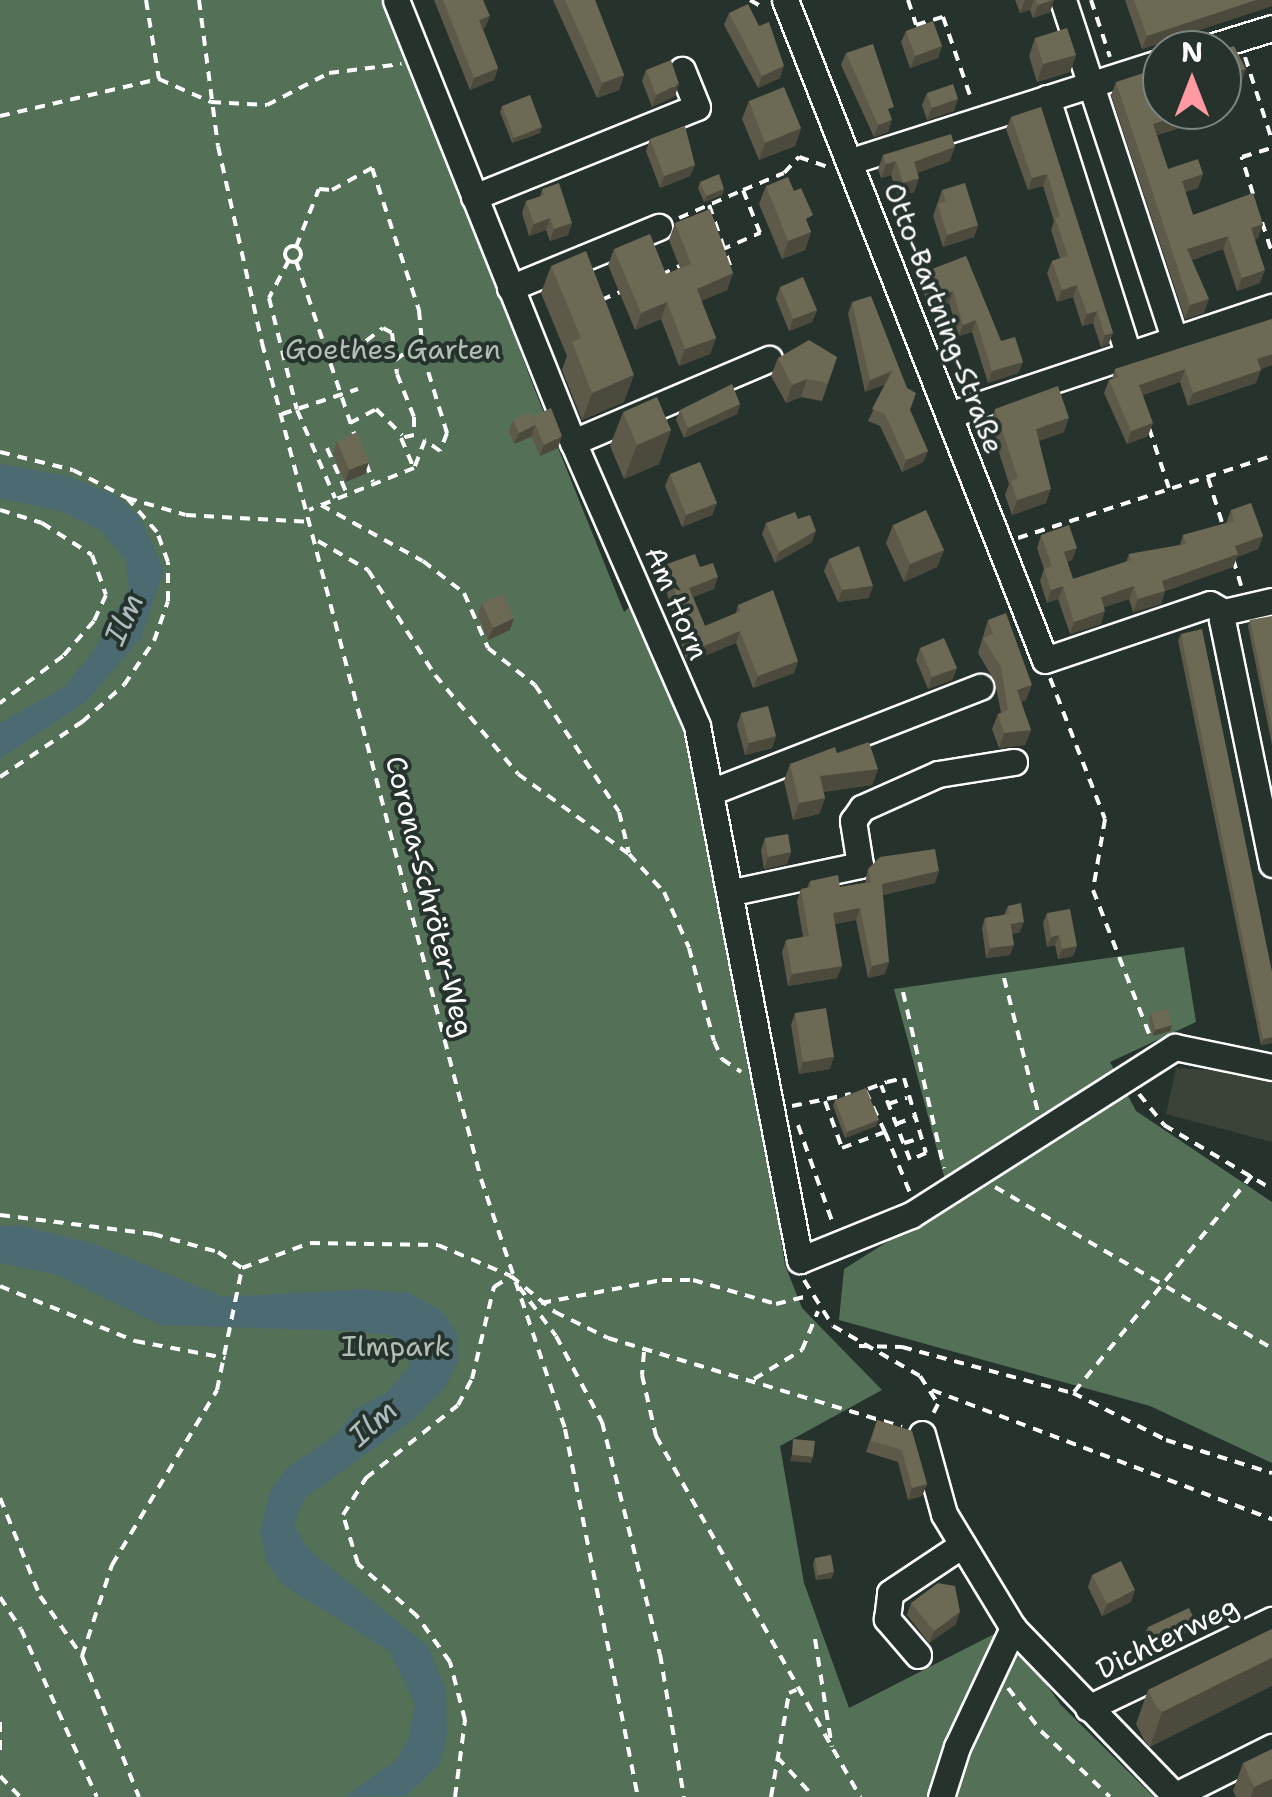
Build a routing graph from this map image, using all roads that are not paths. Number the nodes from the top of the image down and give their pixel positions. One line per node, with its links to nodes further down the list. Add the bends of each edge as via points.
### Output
1 (396, 0): 13 (street, Am Horn)
2 (785, 0): 12 (street, Otto-Bartning-Straße)
3 (1063, 0): 10 (street)
4 (1079, 0): 8 (street)
5 (1272, 28): 6 (street)
6 (1242, 37)
7 (1142, 64): 8 (street)
8 (1107, 68): 10 (street)
9 (682, 70): 13 (street, via 697,107)
10 (1090, 85): 11 (street); 17 (street)
11 (1047, 98): 12 (street); 18 (street)
12 (851, 161): 20 (street, Otto-Bartning-Straße)
13 (474, 196): 15 (street, Am Horn)
14 (659, 228): 15 (street)
15 (510, 288): 21 (street, Am Horn)
16 (1272, 307): 17 (street)
17 (1176, 341): 18 (street)
18 (1129, 356): 20 (street)
19 (769, 359): 21 (street)
20 (949, 415): 22 (street, Otto-Bartning-Straße, via 1045,660 1210,604)
21 (574, 442): 25 (street, Am Horn, via 698,726)
22 (1249, 608): 26 (street)
23 (980, 687): 25 (street)
24 (1014, 762): 27 (street, via 938,774 862,808 854,821 860,865)
25 (713, 791): 27 (street, Am Horn)
26 (1272, 864)
27 (733, 892): 28 (street, Am Horn, via 766,1078 782,1108 800,1260 895,1223 979,1176 1158,1055 1182,1047)
28 (1272, 1067)
29 (922, 1434): 30 (street, Dichterweg, via 944,1514)
30 (962, 1544): 32 (street, Dichterweg); 33 (street, via 890,1594 888,1620)
31 (1272, 1620): 34 (street, Dichterweg)
32 (1013, 1628): 34 (street, Dichterweg); 37 (street)
33 (918, 1655)
34 (1088, 1708): 36 (street, Dichterweg)
35 (1272, 1747): 36 (street, Dichterweg)
36 (1175, 1796)
37 (941, 1797)

